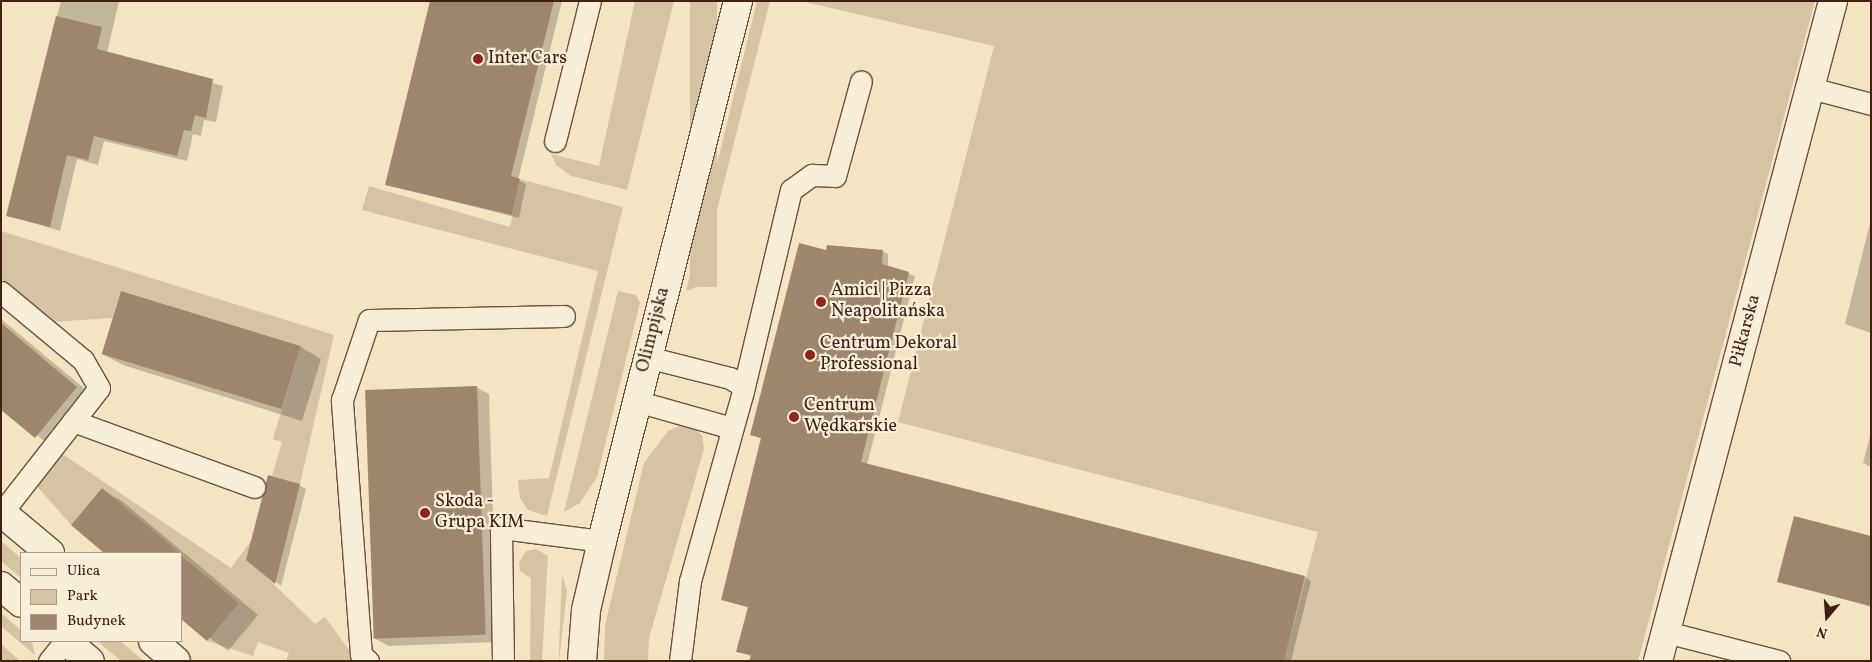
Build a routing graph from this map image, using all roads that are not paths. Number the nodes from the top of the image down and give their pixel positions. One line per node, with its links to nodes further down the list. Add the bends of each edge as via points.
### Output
1 (590, 1): 7 (lane)
2 (738, 1): 10 (street, Olimpijska)
3 (1834, 1): 5 (street, Piłkarska)
4 (861, 81): 11 (lane, via 835,176 812,174 791,190)
5 (1811, 88): 6 (lane); 21 (street, Piłkarska)
6 (1871, 104)
7 (556, 141)
8 (1, 292): 13 (lane, via 83,360 99,388)
9 (564, 316): 28 (lane, via 369,320 342,400 361,655)
10 (647, 357): 11 (lane, via 730,378); 12 (street, Olimpijska)
11 (743, 386): 14 (lane)
12 (636, 402): 14 (lane); 17 (street, Olimpijska)
13 (72, 421): 15 (lane); 16 (lane)
14 (732, 428): 31 (lane, via 690,582)
15 (254, 487)
16 (1, 512): 18 (street)
17 (602, 541): 29 (lane, via 501,528); 30 (street, Olimpijska, via 586,610)
18 (49, 552)
19 (1, 586): 20 (street)
20 (20, 602)
21 (1666, 632): 32 (street, Piłkarska); 33 (lane)
22 (65, 642): 25 (lane)
23 (67, 642): 26 (street)
24 (154, 642): 27 (street)
25 (49, 661)
26 (90, 661)
27 (176, 661)
28 (368, 661)
29 (503, 661)
30 (582, 661)
31 (680, 661)
32 (1658, 661)
33 (1780, 661)

